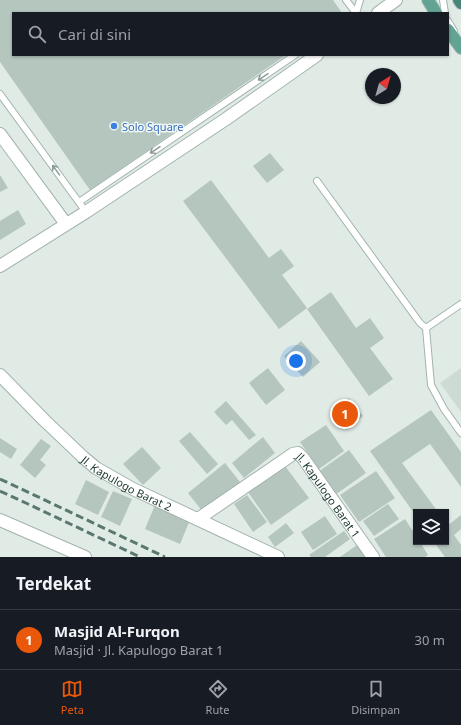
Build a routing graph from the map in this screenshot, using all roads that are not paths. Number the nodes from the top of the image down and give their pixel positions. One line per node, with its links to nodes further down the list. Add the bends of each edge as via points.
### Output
1 (346, 0): 8 (lane)
2 (360, 0): 9 (lane)
3 (428, 0): 11 (main road)
4 (443, 0): 12 (lane)
5 (459, 0): 7 (highway)
6 (395, 1): 10 (street)
7 (461, 2)
8 (355, 12)
9 (356, 12)
10 (379, 12)
11 (435, 12)
12 (445, 12)
13 (449, 22): 15 (lane)
14 (449, 31): 16 (main road)
15 (461, 40)
16 (461, 48)
17 (294, 56): 22 (lane, one-way to 22)
18 (316, 56): 23 (street)
19 (0, 94): 22 (lane, one-way to 19)
20 (0, 134): 24 (street)
21 (317, 181): 27 (lane)
22 (79, 202): 23 (lane)
23 (86, 212): 24 (street)
24 (66, 224): 25 (street)
25 (0, 266)
26 (461, 304): 27 (lane)
27 (426, 328): 29 (lane, via 431,385)
28 (0, 375): 30 (street, Jl. Kapulogo Barat 2, via 96,468)
29 (461, 433)
30 (198, 519): 33 (street, Jl. Kapulogo Barat 2); 34 (street, Jl. Kapulogo Barat 1, via 298,453)
31 (0, 520): 32 (street)
32 (85, 557)
33 (278, 557)
34 (373, 557)

